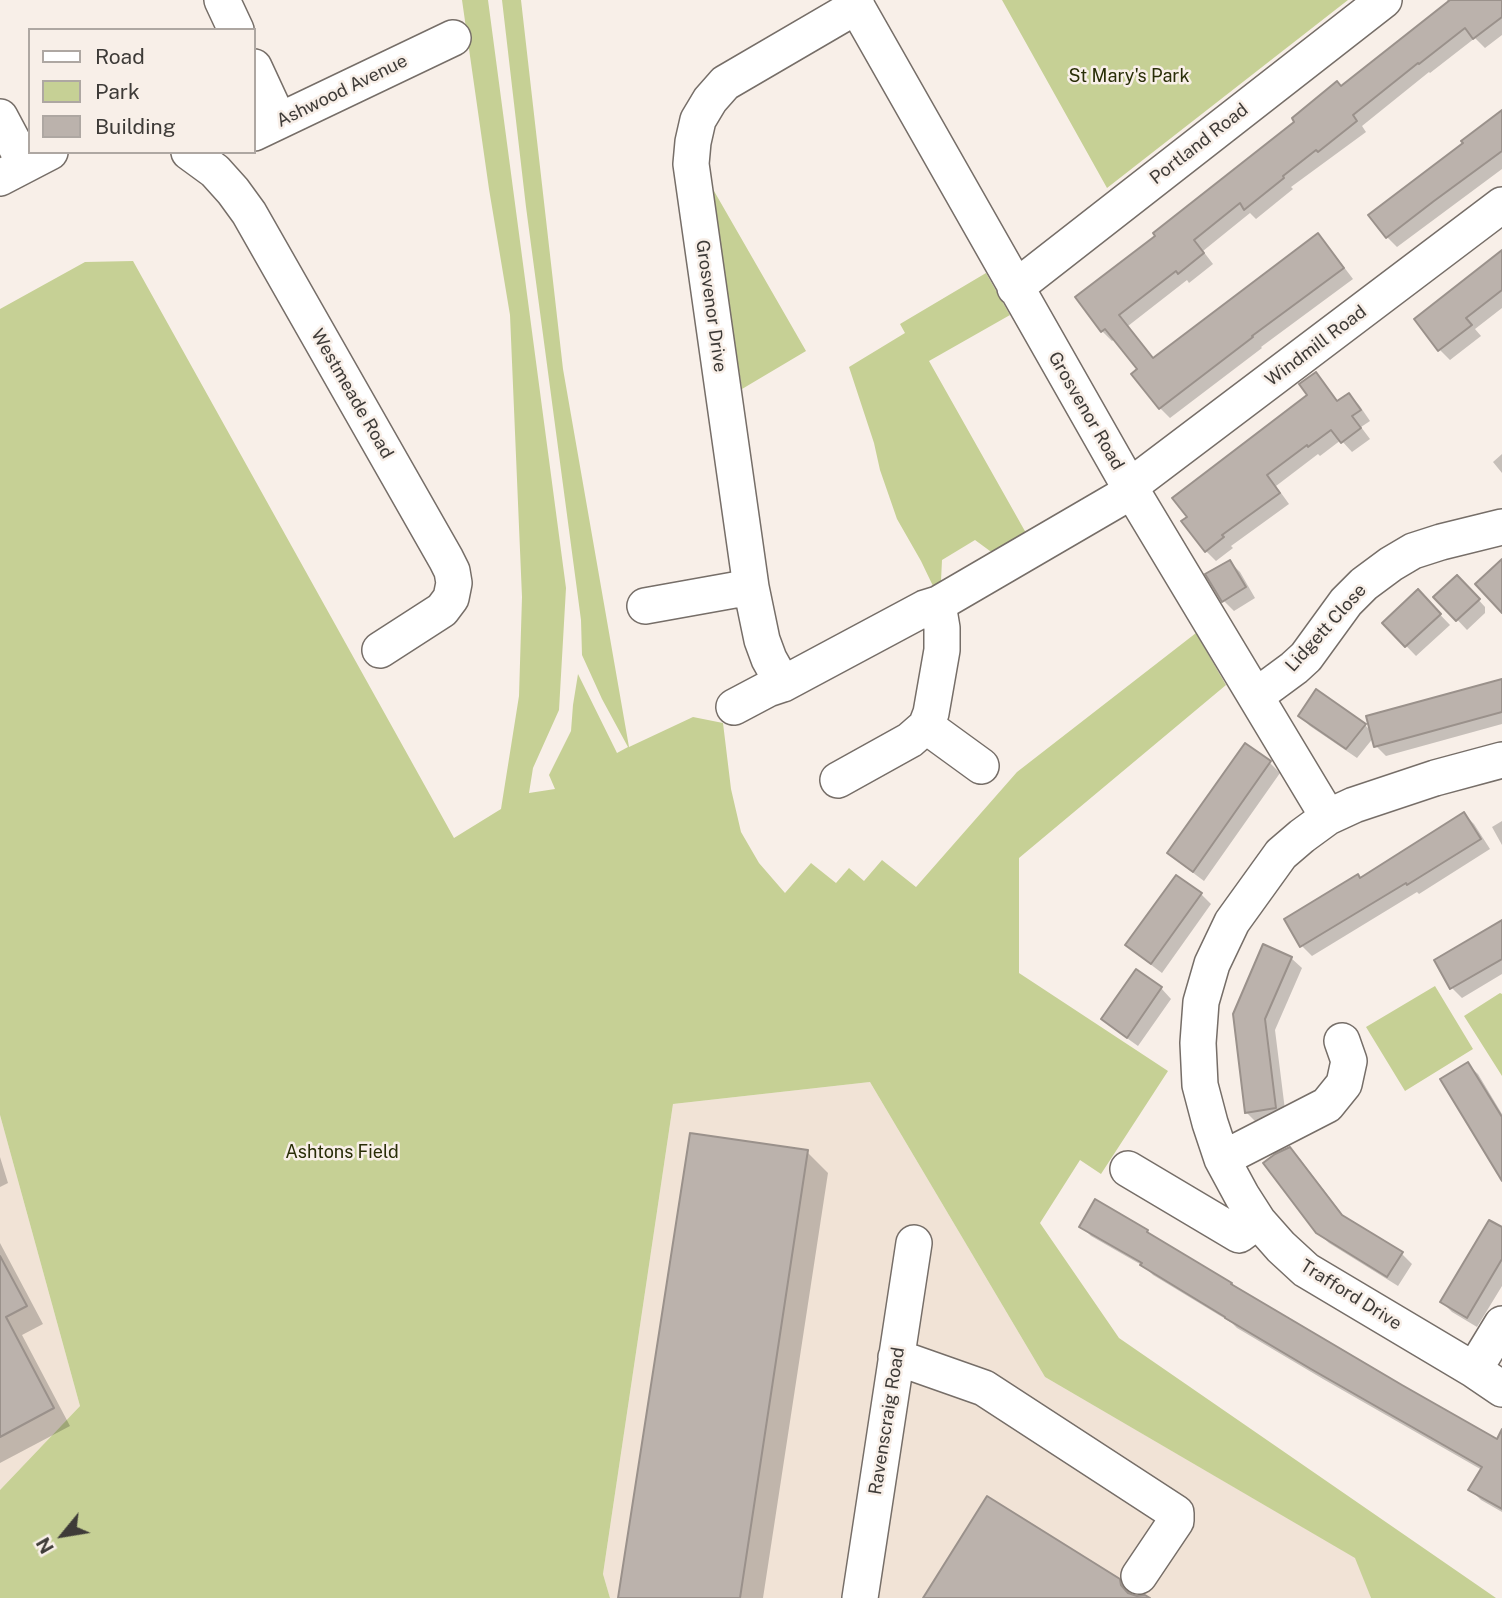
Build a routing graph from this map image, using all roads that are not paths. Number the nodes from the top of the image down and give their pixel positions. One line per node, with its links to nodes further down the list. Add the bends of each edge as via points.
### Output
1 (222, 0): 4 (street)
2 (1384, 0): 12 (street, Portland Road)
3 (855, 3): 12 (street, Grosvenor Road); 15 (street, Grosvenor Drive, via 725,83 698,120 693,142 691,164)
4 (235, 28)
5 (442, 52): 8 (street, Ashwood Avenue)
6 (256, 77): 8 (street)
7 (0, 117): 10 (street)
8 (266, 127)
9 (212, 158): 18 (street, Westmeade Road, via 249,213 452,571 451,598)
10 (25, 165)
11 (1502, 205): 13 (street, Windmill Road)
12 (1015, 288): 13 (street, Grosvenor Road)
13 (1130, 489): 16 (street, Windmill Road); 20 (street, Grosvenor Road)
14 (1483, 524): 20 (street, Lidgett Close, via 1413,551 1364,584 1300,663)
15 (751, 587): 17 (street); 19 (street, Grosvenor Drive, via 762,640)
16 (938, 604): 19 (street, Windmill Road); 22 (street, via 942,650)
17 (645, 606)
18 (398, 648)
19 (783, 684): 21 (street, Windmill Road)
20 (1256, 696): 26 (street, Grosvenor Road)
21 (734, 707)
22 (926, 726): 24 (street); 25 (street, via 910,740)
23 (1502, 760): 26 (street, Trafford Drive, via 1382,795)
24 (981, 766)
25 (834, 781)
26 (1328, 817): 28 (street, Trafford Drive, via 1281,854 1232,922 1212,964 1201,1002 1199,1085)
27 (1342, 1041): 28 (street, via 1349,1061 1344,1084 1326,1105)
28 (1222, 1159): 30 (street, Trafford Drive)
29 (1144, 1172): 30 (street, via 1239,1235)
30 (1258, 1220): 34 (street, Trafford Drive, via 1306,1270)
31 (914, 1243): 33 (street, Ravenscraig Road)
32 (1502, 1324): 34 (street)
33 (896, 1357): 35 (street, via 984,1388 1176,1513 1176,1521); 36 (street, Ravenscraig Road)
34 (1488, 1380)
35 (1139, 1576)
36 (860, 1598)

